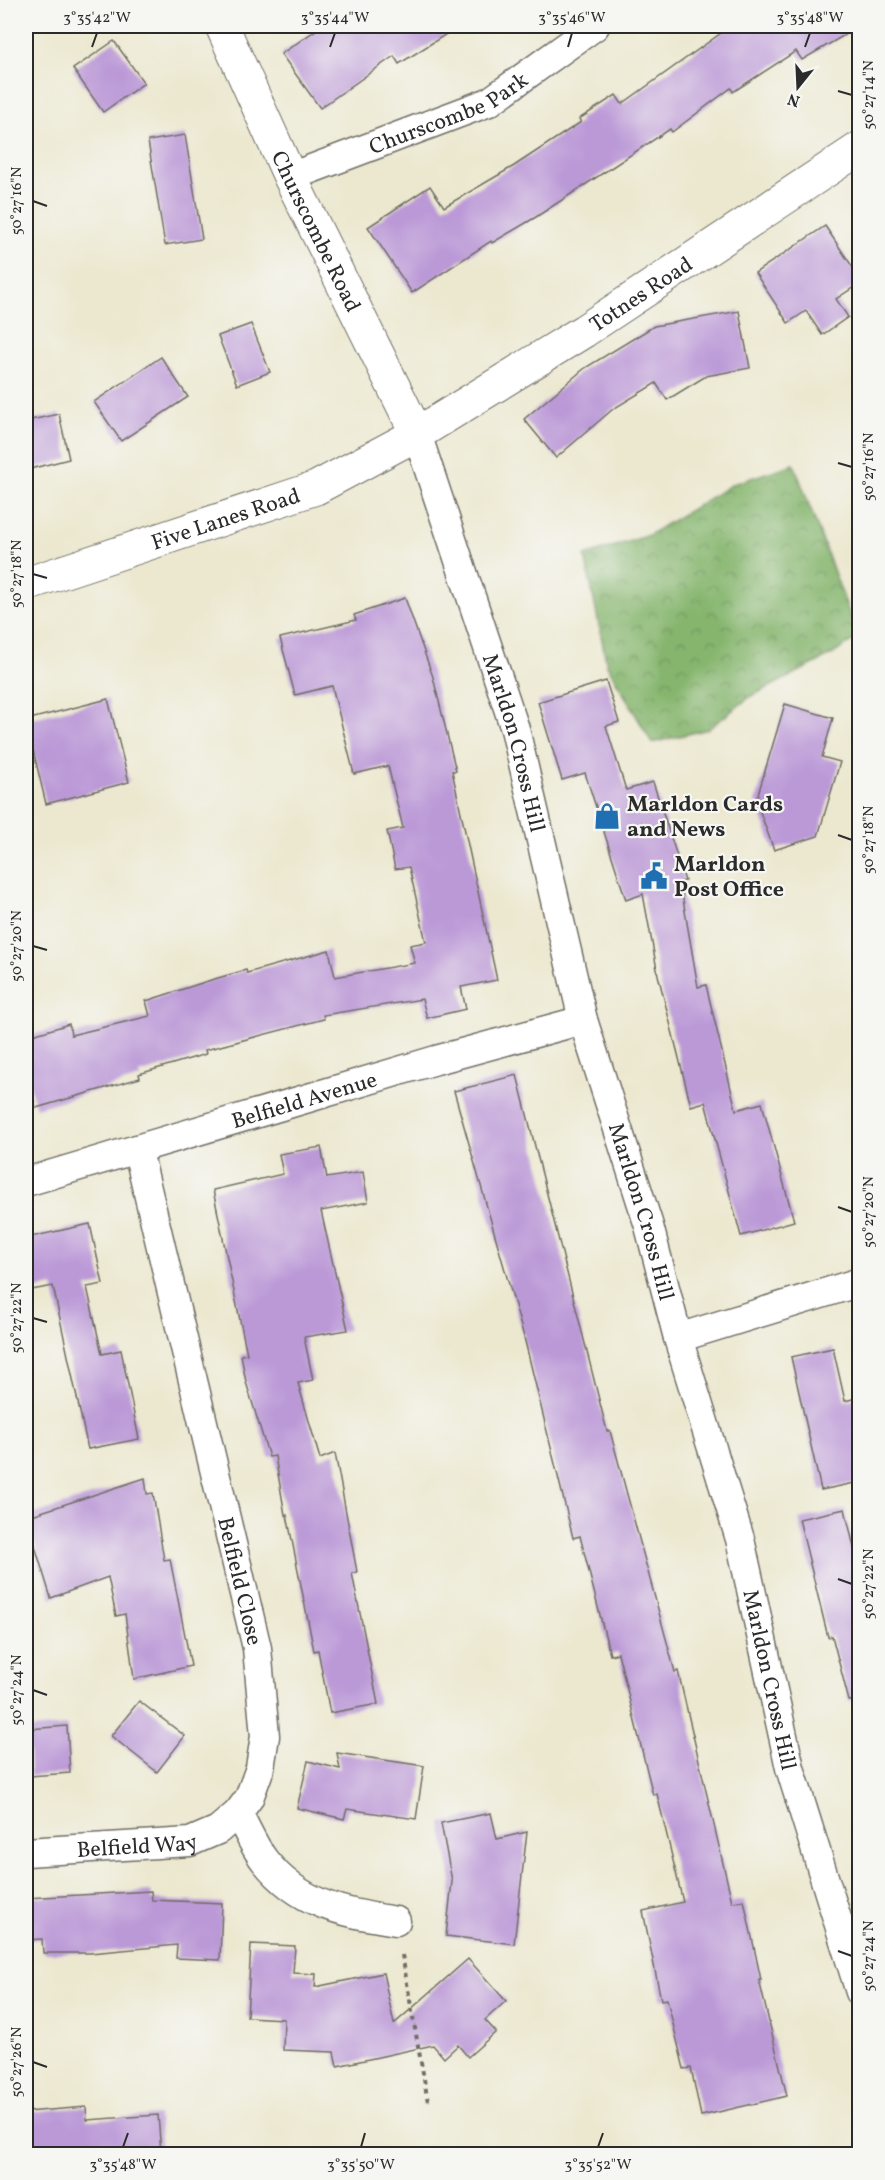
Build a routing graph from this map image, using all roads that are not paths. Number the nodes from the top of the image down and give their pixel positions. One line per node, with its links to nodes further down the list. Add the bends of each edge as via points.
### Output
1 (222, 26): 4 (street, Churscombe Road)
2 (595, 26): 4 (street, Churscombe Park, via 489,102)
3 (860, 148): 5 (street, Totnes Road, via 584,331)
4 (290, 177): 5 (street, Churscombe Road)
5 (417, 434): 6 (street, Five Lanes Road, via 316,488); 7 (street, Marldon Cross Hill, via 515,729)
6 (26, 584)
7 (583, 1020): 8 (street, Belfield Avenue, via 436,1060); 11 (street, Marldon Cross Hill, via 649,1226)
8 (138, 1151): 9 (street, Belfield Avenue); 12 (street, Belfield Close, via 258,1648 265,1736 249,1798)
9 (26, 1182)
10 (860, 1282): 11 (street)
11 (678, 1338): 15 (street, Marldon Cross Hill, via 740,1539 790,1768)
12 (238, 1813): 13 (street, Belfield Way, via 218,1830 190,1842); 14 (street, via 264,1860 286,1885 321,1906)
13 (26, 1852)
14 (396, 1921)
15 (860, 1992)

